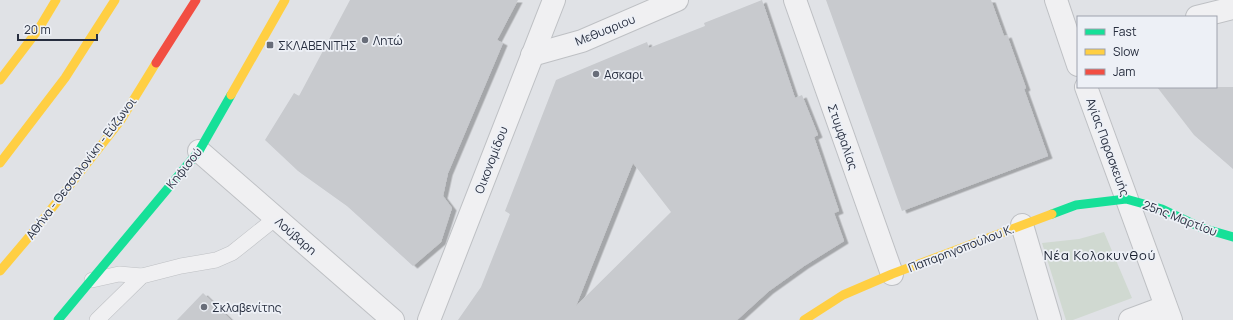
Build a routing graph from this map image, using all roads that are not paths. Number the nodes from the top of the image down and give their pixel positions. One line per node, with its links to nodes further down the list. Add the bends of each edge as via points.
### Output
1 (56, 0): 13 (main road, via 38,30)
2 (115, 0): 16 (main road, via 65,78)
3 (196, 0): 21 (main road, Αθήνα - Θεσσαλονίκη - Εύζωνοι, via 121,120)
4 (285, 0): 15 (main road, Κηφισού)
5 (554, 0): 12 (street, Οικονομίδου)
6 (677, 0): 12 (street, Μεθυαριου, via 582,41)
7 (795, 0): 22 (street, Στυμφαλίας)
8 (1056, 0): 11 (street)
9 (1233, 8): 10 (street)
10 (1201, 16)
11 (1076, 53)
12 (532, 55): 29 (street, Οικονομίδου)
13 (0, 80)
14 (1086, 88): 17 (street, Αγίας Παρασκευής)
15 (199, 151): 18 (street, Λούβαρη); 24 (main road, Κηφισού)
16 (0, 162)
17 (1126, 199): 19 (main road, Παπαρηγοπούλου Κ., via 1076,205); 20 (main road, 25ης Μαρτίου, via 1162,209 1202,228); 25 (street, Αγίας Παρασκευής)
18 (276, 218): 23 (lane, via 227,255); 28 (street, Λούβαρη)
19 (1022, 225): 22 (main road, Παπαρηγοπούλου Κ.); 31 (street)
20 (1233, 237)
21 (0, 270)
22 (892, 274): 30 (main road, Παπαρηγοπούλου Κ., via 843,295)
23 (142, 276): 24 (lane, via 119,274); 27 (lane)
24 (92, 280): 26 (main road, Κηφισού)
25 (1168, 314): 32 (street)
26 (58, 320)
27 (97, 320)
28 (393, 320)
29 (429, 320)
30 (804, 320)
31 (1050, 320)
32 (1130, 320)

